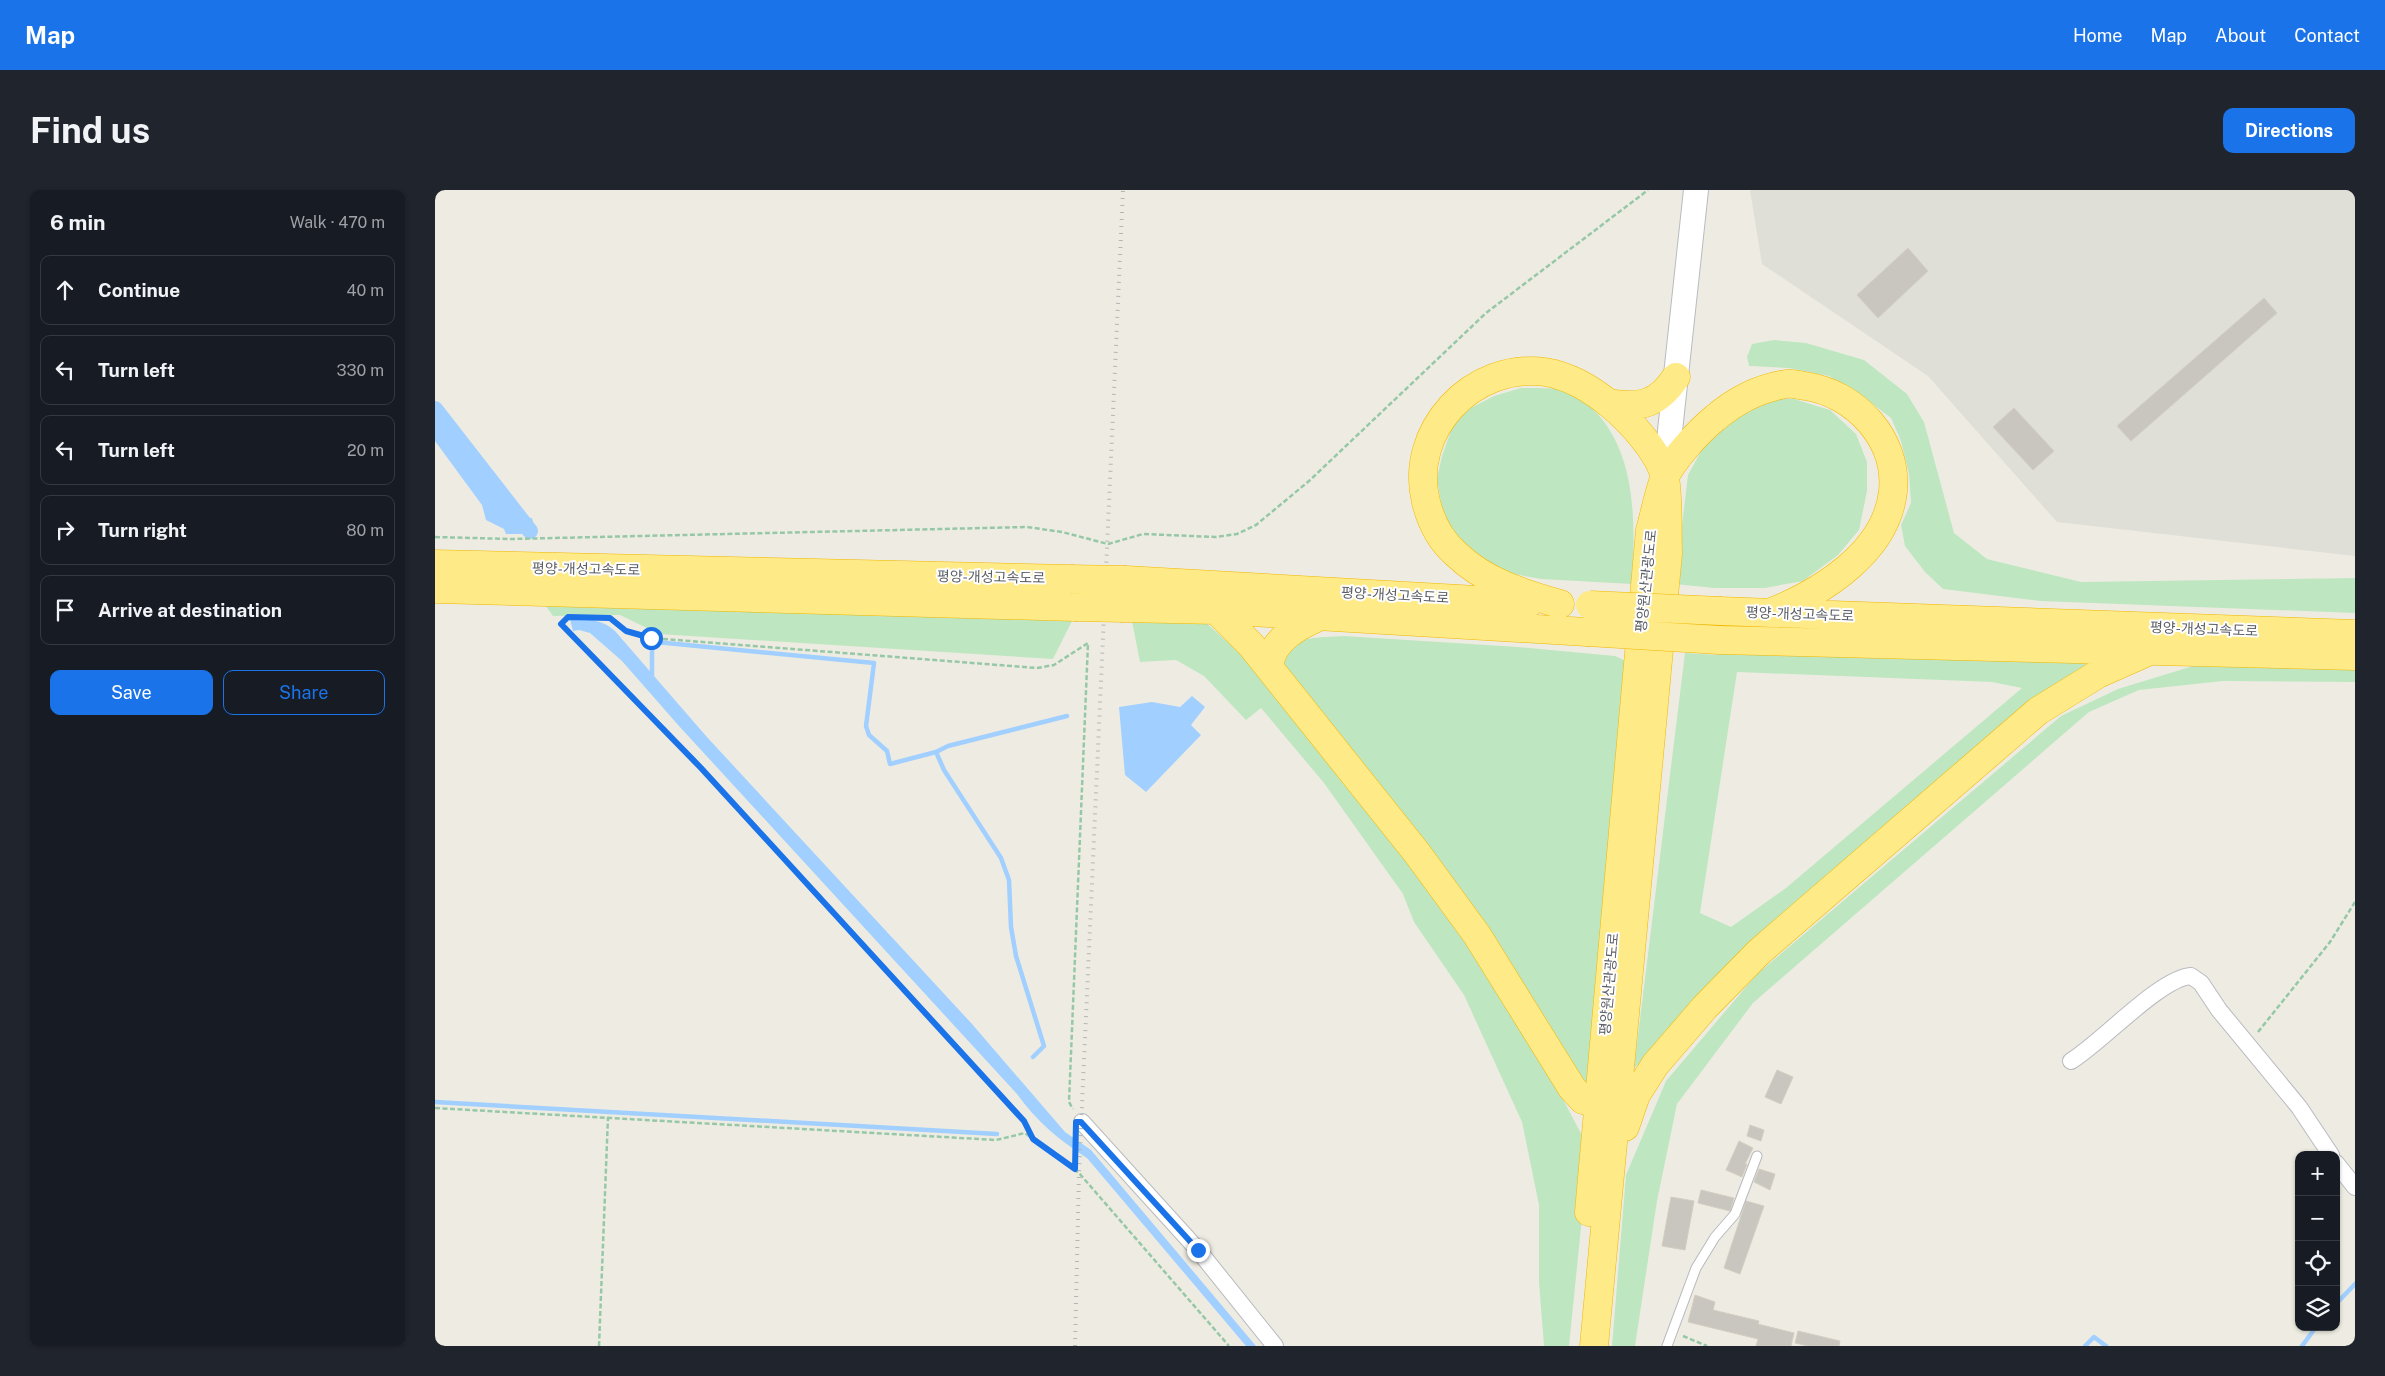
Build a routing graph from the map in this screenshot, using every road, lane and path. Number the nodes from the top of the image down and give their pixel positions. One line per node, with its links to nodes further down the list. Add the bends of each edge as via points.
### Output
1 (1648, 190): 6 (path, via 1486,313 1309,481 1256,524 1237,534 1216,537 1143,534 1107,544 1027,527 521,539)
2 (1696, 190): 3 (street)
3 (1676, 377): 4 (highway, via 1663,395 1648,403 1628,406); 5 (street)
4 (1609, 403): 5 (highway, via 1639,434); 9 (highway, via 1577,382 1561,376 1545,372 1512,372 1481,383 1467,392 1443,415 1428,445 1423,478 1425,494 1435,526 1444,541 1488,578 1518,592)
5 (1665, 477): 11 (highway, via 1707,424 1728,407 1758,391 1788,384 1812,387 1838,395 1869,419 1885,444 1893,474 1890,505 1878,534 1858,558 1833,578 1790,605); 20 (highway, 평양원산관광도로, via 1668,553)
6 (435, 538)
7 (435, 564): 9 (highway, 평양-개성고속도로, bridge, via 1126,580)
8 (435, 589): 10 (highway, 평양-개성고속도로, bridge)
9 (1560, 604): 11 (highway, 평양-개성고속도로, bridge)
10 (1216, 610): 12 (highway, 평양-개성고속도로); 16 (highway)
11 (1769, 613): 14 (highway, 평양-개성고속도로)
12 (1321, 616): 14 (highway, 평양-개성고속도로, bridge, via 1719,640); 16 (highway, via 1289,633 1270,657)
13 (2355, 634): 14 (highway, 평양-개성고속도로)
14 (2151, 639): 15 (highway, 평양-개성고속도로); 27 (highway, via 2038,711 1759,952 1705,1006 1655,1065 1636,1095)
15 (2355, 656)
16 (1269, 667): 20 (highway, via 1417,853 1477,935 1573,1088 1583,1100)
17 (2355, 902): 18 (path, via 2330,942)
18 (2248, 1045): 19 (street, via 2201,983 2191,976 2175,979); 25 (street, via 2299,1106)
19 (2071, 1061)
20 (1609, 1097): 27 (highway, 평양원산관광도로); 35 (highway, 평양원산관광도로)
21 (435, 1108): 22 (path)
22 (608, 1117): 24 (path, via 996,1140 1025,1134); 32 (path)
23 (1081, 1122): 24 (path, via 1069,1102 1087,642 1054,665 1037,668 651,638 626,631 610,618 568,617 561,624 701,768 1024,1121); 29 (path, via 1076,1122); 34 (street, via 1198,1250)
24 (1033, 1139): 29 (path)
25 (2328, 1151)
26 (1757, 1156): 31 (lane, via 1735,1214 1715,1237 1696,1268)
27 (1612, 1162): 36 (highway, 평양원산관광도로)
28 (2340, 1168): 30 (street)
29 (1075, 1169): 33 (path)
30 (2355, 1188)
31 (1671, 1334): 37 (lane); 38 (path)
32 (599, 1346)
33 (1229, 1346)
34 (1275, 1346)
35 (1578, 1346)
36 (1594, 1346)
37 (1667, 1346)
38 (1707, 1346)

